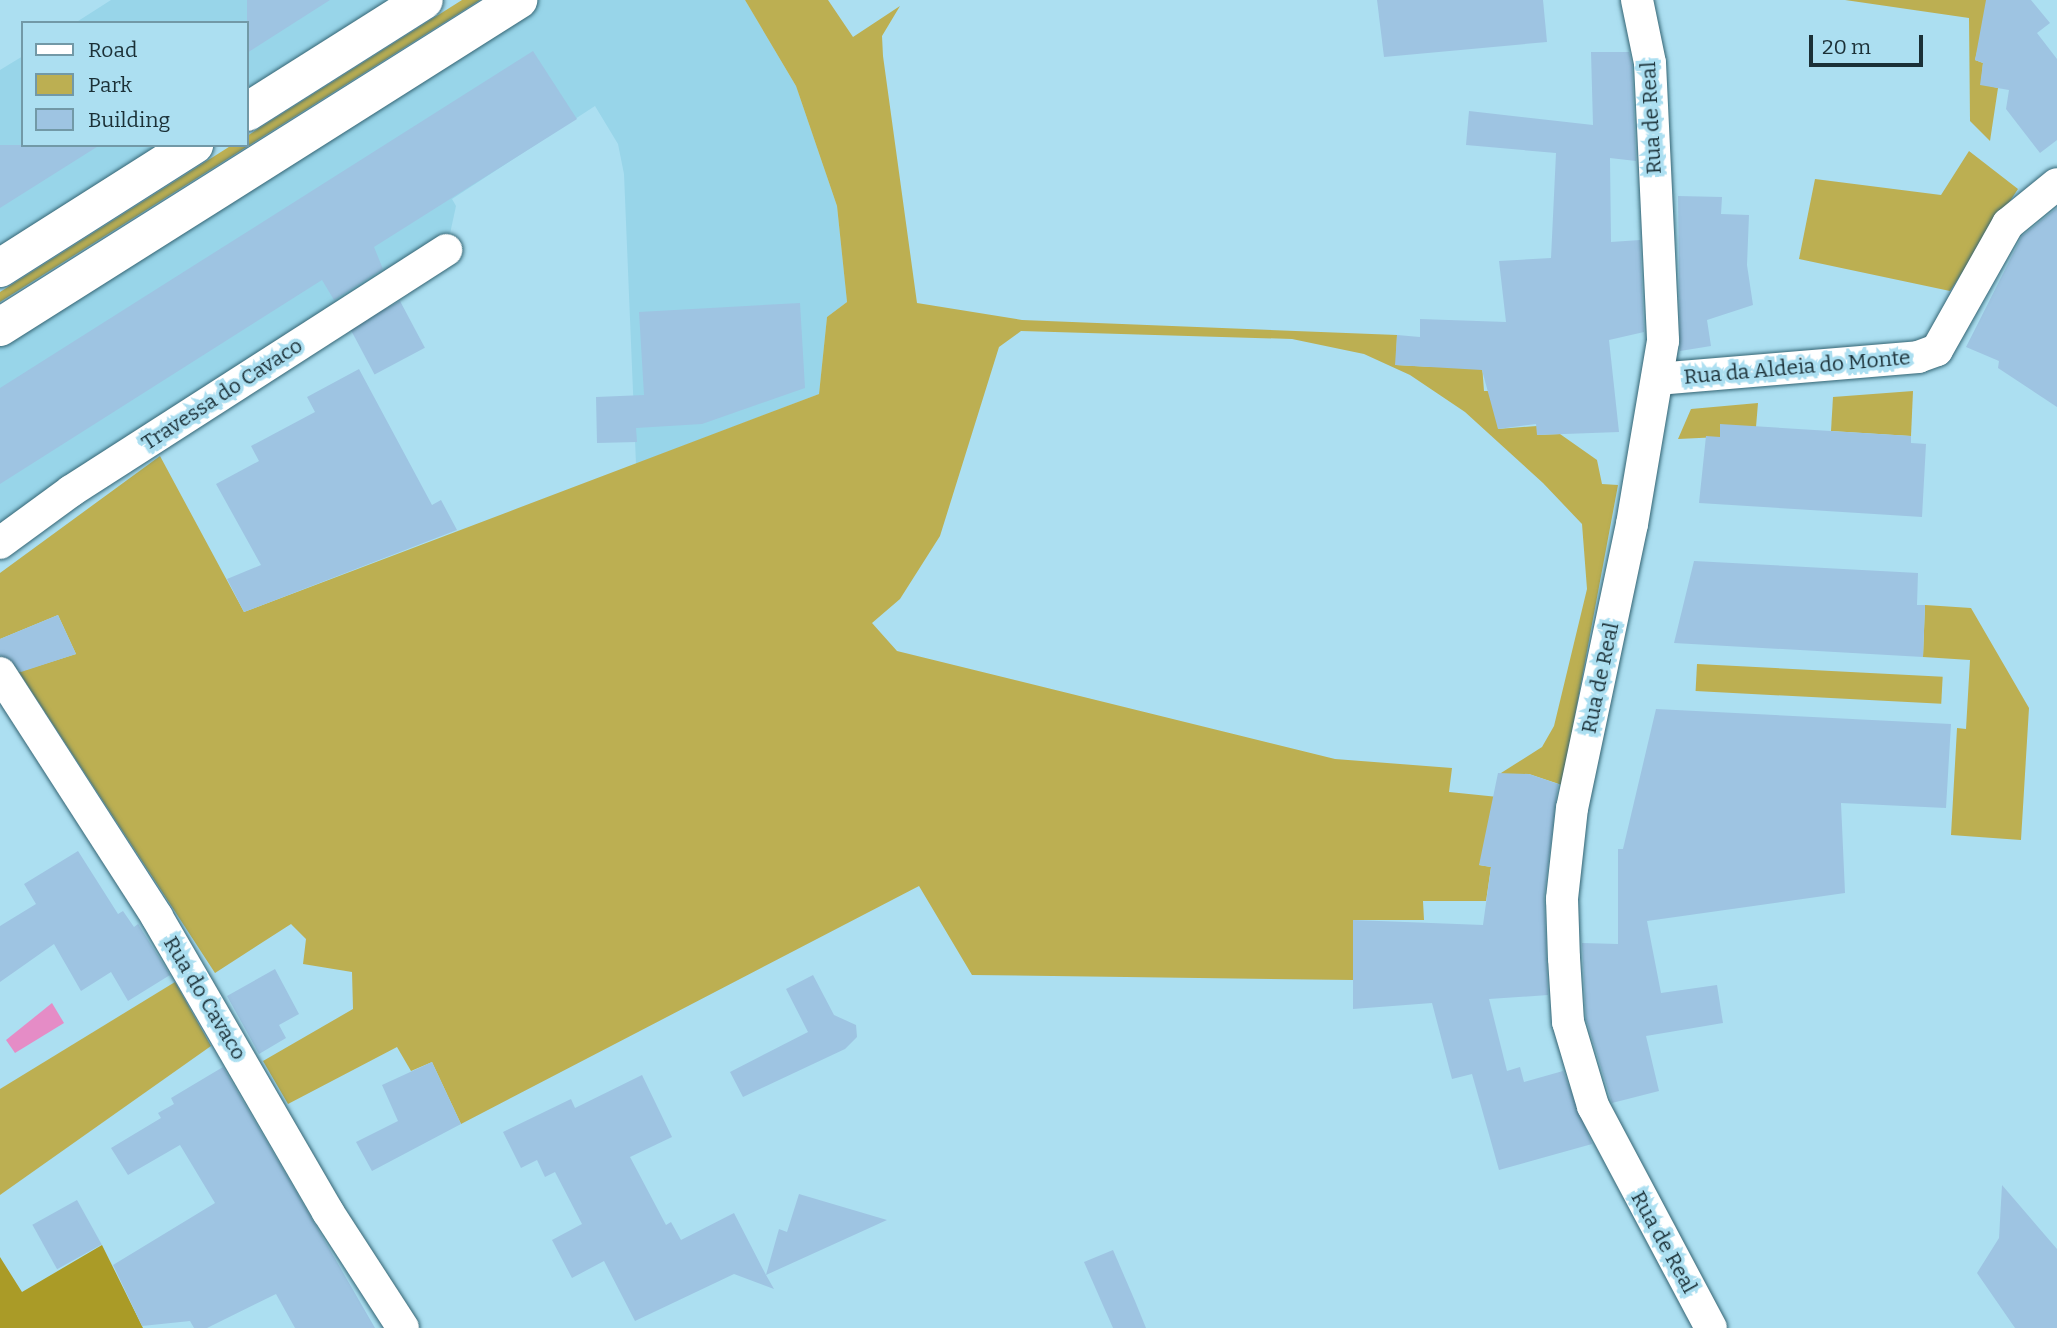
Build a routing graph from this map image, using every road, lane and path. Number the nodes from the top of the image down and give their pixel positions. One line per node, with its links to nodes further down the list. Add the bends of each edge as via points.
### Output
1 (424, 0): 4 (main road)
2 (518, 0): 9 (main road)
3 (1637, 0): 10 (street, Rua de Real, via 1650,63 1655,138 1654,237 1663,341)
4 (248, 111)
5 (191, 147): 8 (main road)
6 (2057, 184): 10 (street, Rua da Aldeia do Monte, via 2008,224 1937,350 1918,358)
7 (446, 250): 11 (street, Travessa do Cavaco, via 71,491)
8 (0, 268)
9 (0, 327)
10 (1657, 379): 14 (street, Rua de Real, via 1565,852 1562,899 1568,1022 1600,1124)
11 (0, 543)
12 (0, 673): 13 (street, Rua do Cavaco, via 157,917 328,1212)
13 (403, 1328)
14 (1711, 1328)

